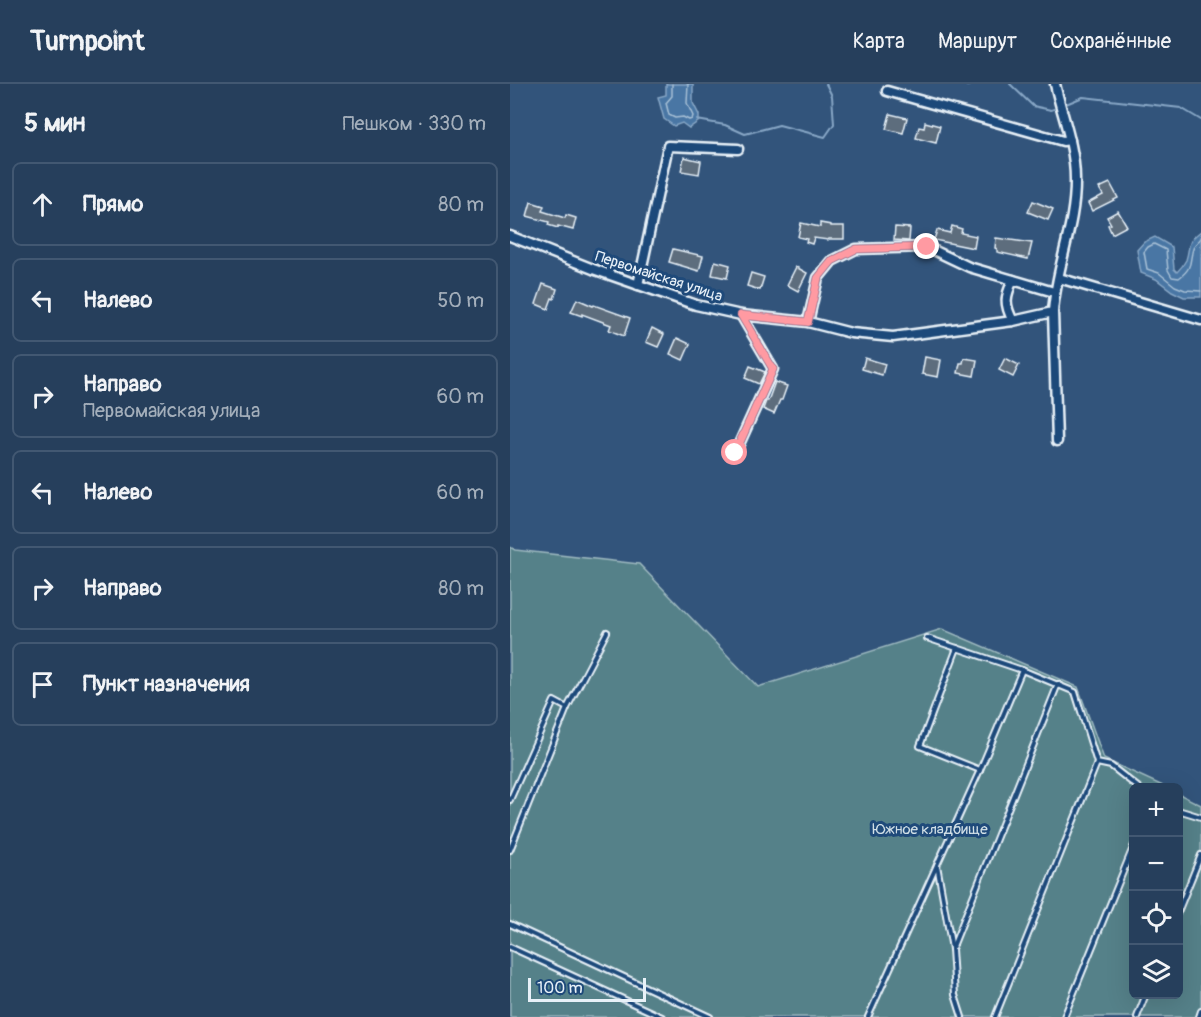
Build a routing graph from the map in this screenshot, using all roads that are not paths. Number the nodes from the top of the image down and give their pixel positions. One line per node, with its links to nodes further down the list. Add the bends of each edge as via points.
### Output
1 (1055, 84): 3 (street)
2 (887, 91): 3 (street)
3 (1070, 140): 6 (street, via 1076,178)
4 (738, 149): 8 (street, via 668,146)
5 (510, 236): 8 (street, Первомайская улица)
6 (1059, 278): 9 (street); 12 (street)
7 (1013, 280): 9 (street); 13 (street, via 1006,302); 14 (street, via 969,267 927,247 856,249 832,261 818,278)
8 (638, 285): 11 (street, Первомайская улица)
9 (1054, 292): 10 (street)
10 (1053, 312): 13 (street, Первомайская улица); 15 (street)
11 (741, 315): 14 (street, Первомайская улица); 16 (street, via 773,369)
12 (1201, 320)
13 (1013, 321): 14 (street, Первомайская улица, via 893,337 851,333)
14 (808, 322)
15 (1057, 441)
16 (735, 453)
17 (607, 632): 22 (lane)
18 (927, 638): 19 (lane)
19 (957, 648): 20 (lane); 24 (lane, via 920,746)
20 (1022, 670): 21 (lane); 24 (lane)
21 (1058, 684): 23 (lane, via 1075,692); 36 (lane)
22 (567, 708): 26 (lane, via 554,701); 29 (lane)
23 (1097, 763): 25 (lane, via 1111,766); 43 (lane)
24 (980, 770): 32 (lane)
25 (1133, 783)
26 (510, 800)
27 (1183, 811): 28 (lane)
28 (1201, 817)
29 (510, 850)
30 (1201, 855): 33 (lane)
31 (1129, 857): 44 (lane)
32 (938, 865): 36 (lane); 41 (lane)
33 (1183, 902)
34 (510, 924): 40 (lane)
35 (510, 947): 39 (lane)
36 (952, 949): 42 (lane, via 955,996)
37 (1144, 999): 45 (lane)
38 (1201, 1011): 46 (lane)
39 (662, 1017)
40 (710, 1017)
41 (868, 1017)
42 (962, 1017)
43 (995, 1017)
44 (1064, 1017)
45 (1137, 1017)
46 (1199, 1017)

